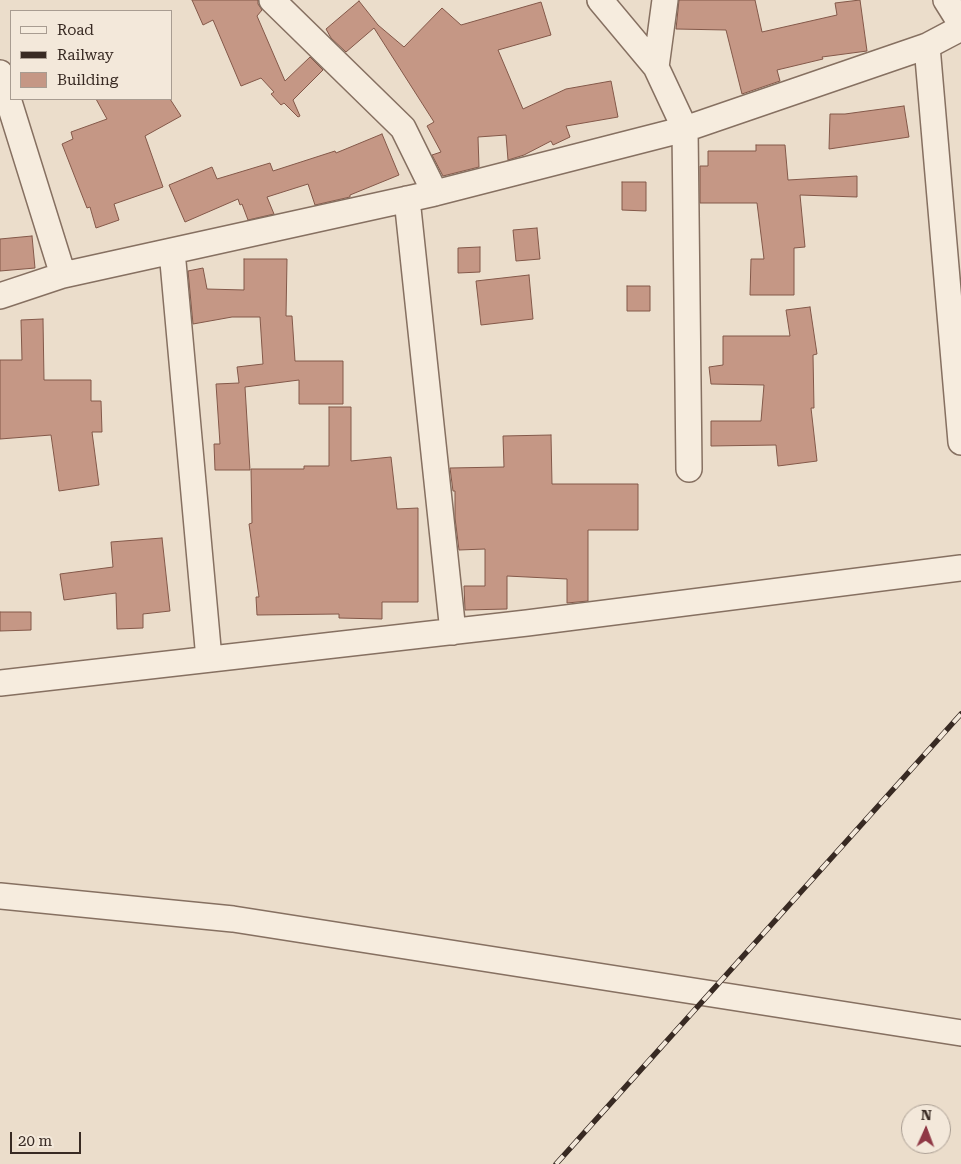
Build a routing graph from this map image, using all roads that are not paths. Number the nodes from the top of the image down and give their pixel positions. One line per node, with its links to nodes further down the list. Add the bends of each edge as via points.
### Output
1 (272, 0): 11 (street, via 403,128)
2 (600, 0): 8 (street)
3 (665, 0): 8 (street)
4 (946, 0): 5 (street)
5 (961, 24)
6 (961, 28): 7 (street)
7 (927, 46): 10 (street); 16 (street)
8 (656, 67): 10 (street)
9 (0, 73): 14 (street)
10 (685, 129): 11 (street); 17 (street)
11 (435, 193): 12 (street)
12 (407, 199): 13 (street); 19 (street)
13 (172, 251): 14 (street); 20 (street)
14 (64, 275): 15 (street)
15 (0, 296)
16 (961, 442)
17 (689, 469)
18 (961, 568): 19 (street)
19 (452, 632): 20 (street)
20 (209, 660): 21 (street)
21 (0, 683)
22 (0, 896): 23 (street, via 233,919)
23 (961, 1033)

